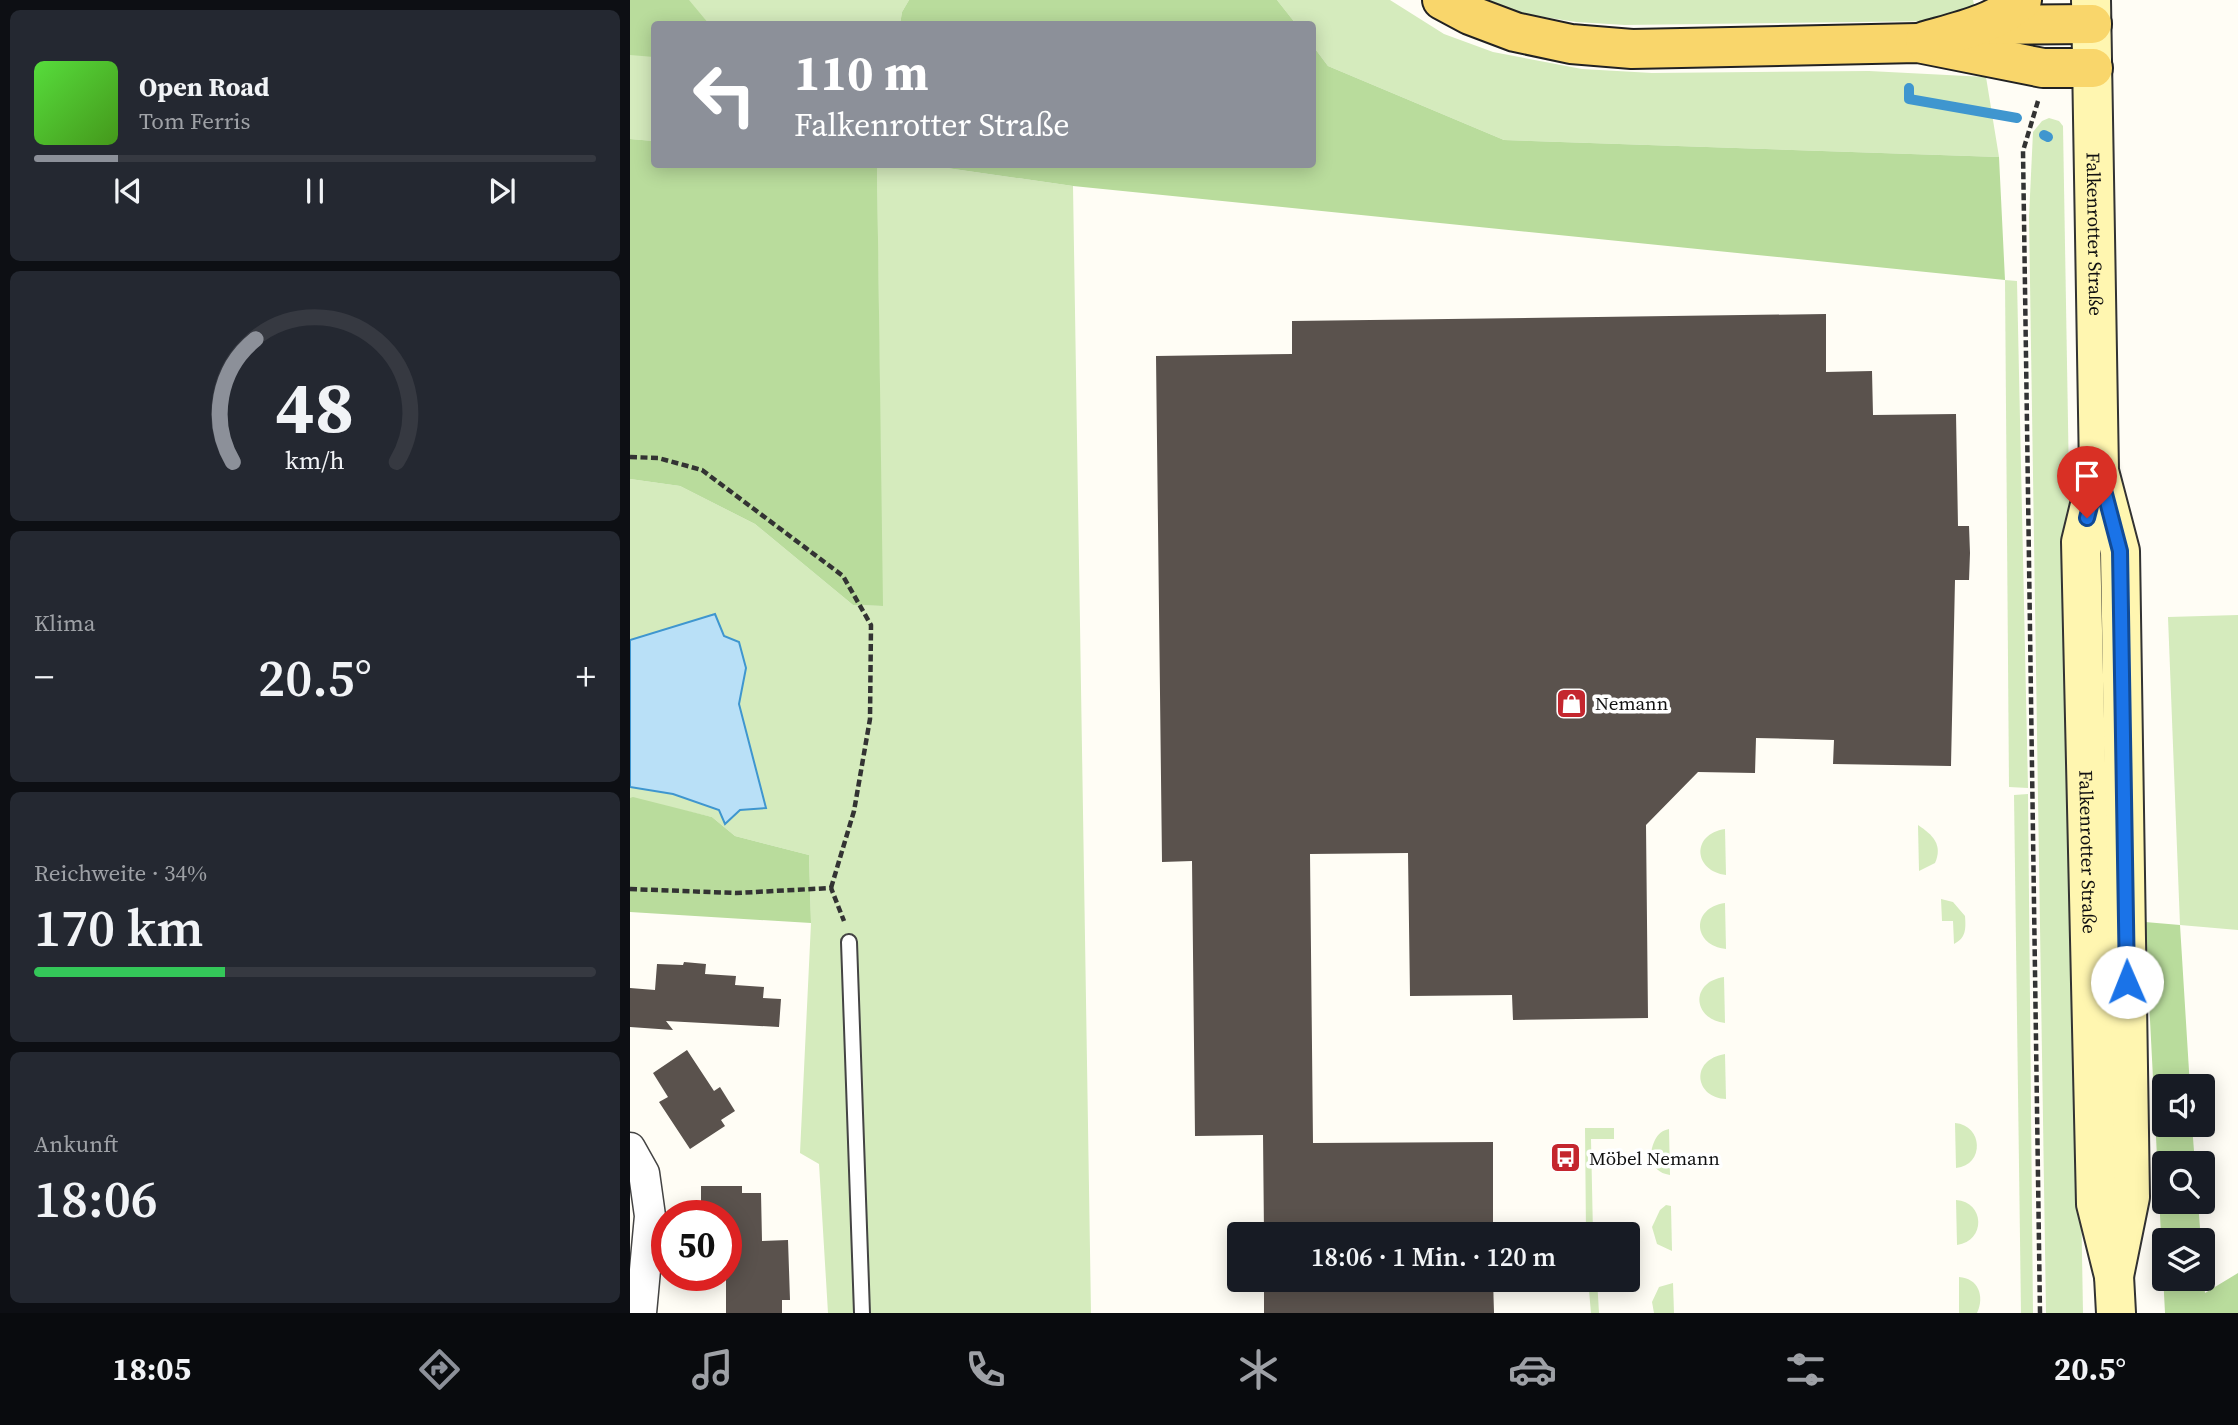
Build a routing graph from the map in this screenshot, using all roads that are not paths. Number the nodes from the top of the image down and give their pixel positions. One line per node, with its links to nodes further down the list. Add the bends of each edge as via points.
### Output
1 (1442, 0): 5 (main road, via 1515,32 1571,44 1632,49)
2 (2022, 0): 4 (main road)
3 (2092, 12): 4 (main road); 6 (main road, Falkenrotter Straße)
4 (1982, 25): 5 (main road)
5 (1918, 43): 6 (main road, via 2043,68)
6 (2093, 68): 9 (main road, Falkenrotter Straße, via 2099,471 2120,551 2130,1197)
7 (849, 942): 11 (lane)
8 (630, 1148): 10 (street, via 644,1173 650,1216)
9 (2115, 1295)
10 (641, 1313)
11 (862, 1313)

